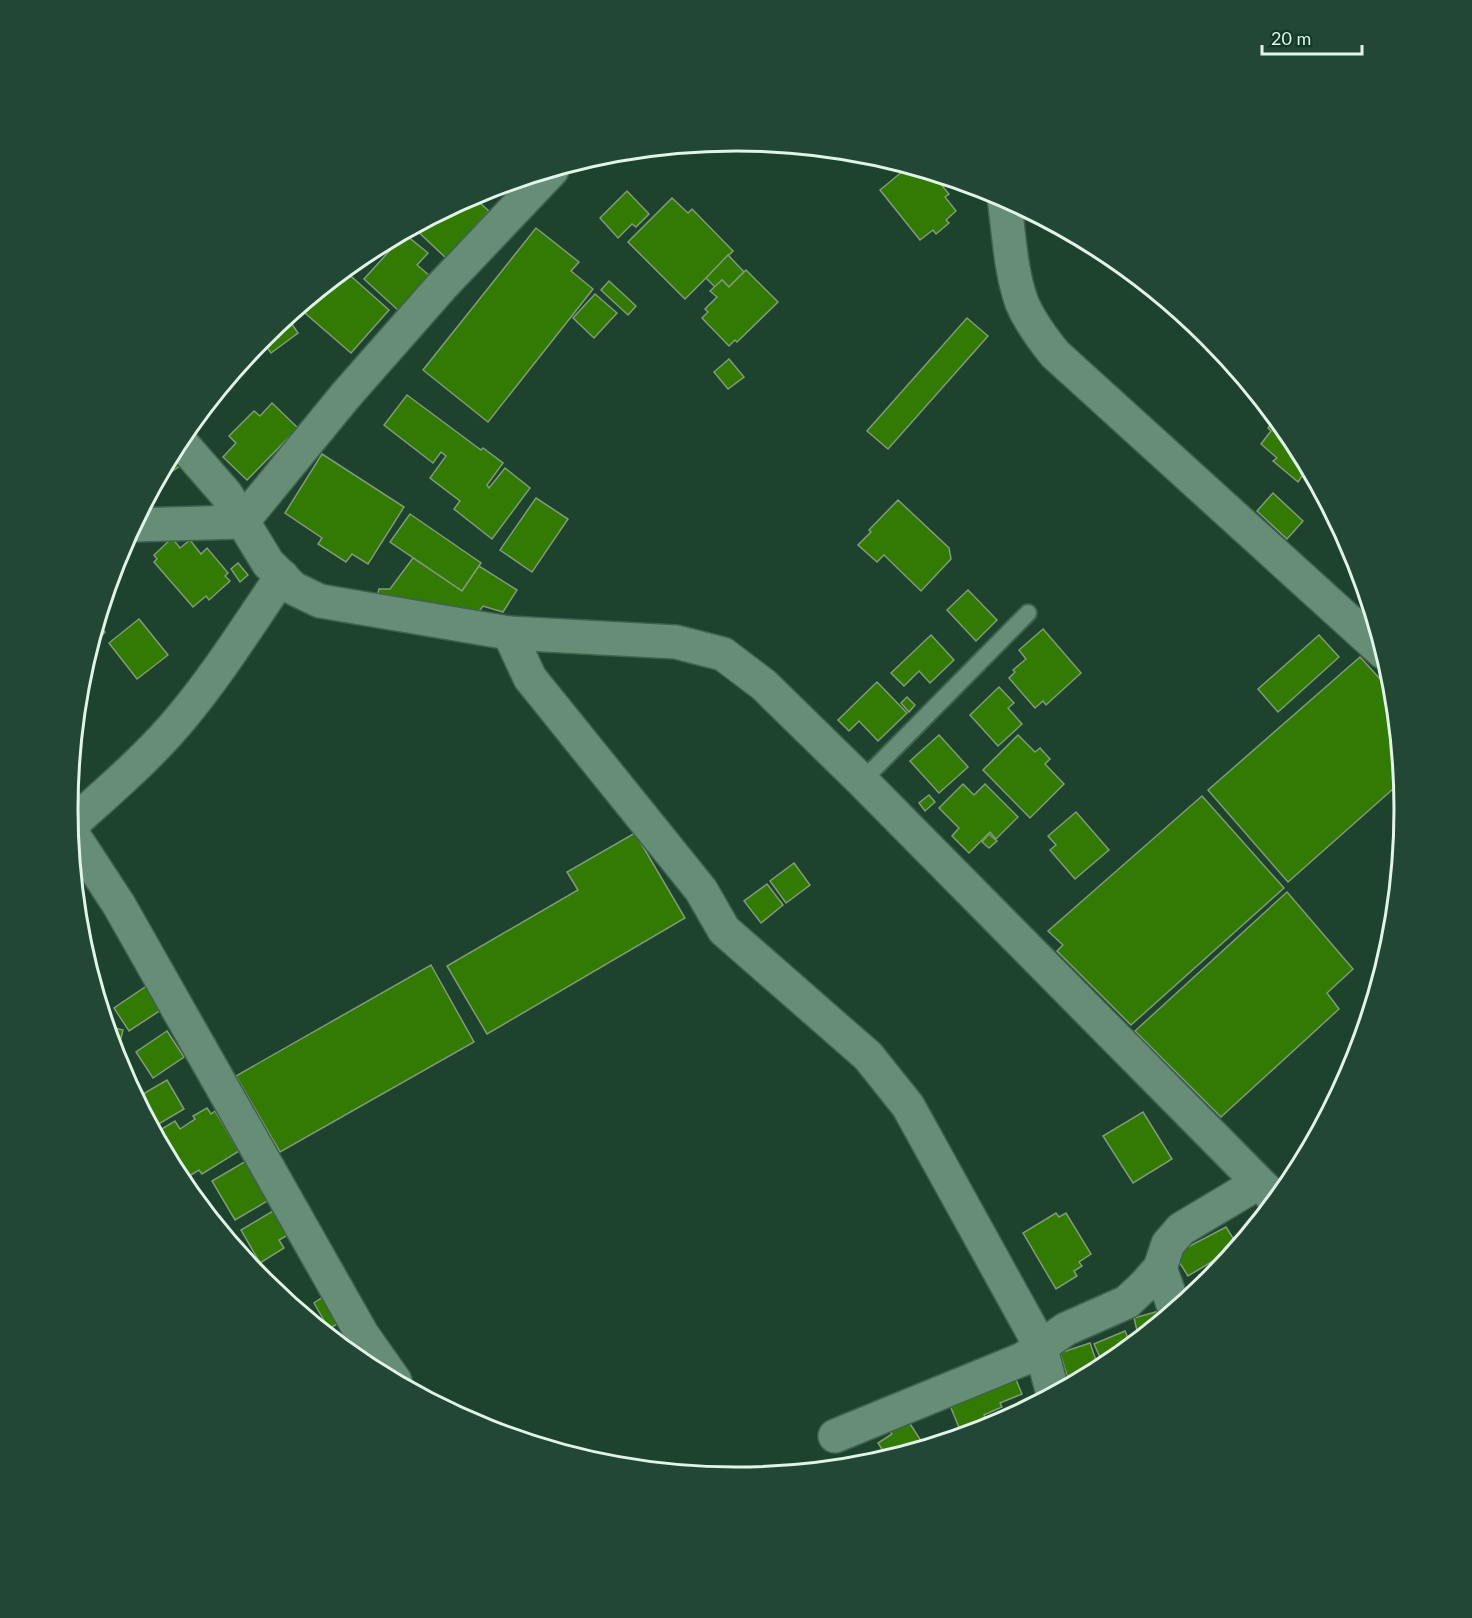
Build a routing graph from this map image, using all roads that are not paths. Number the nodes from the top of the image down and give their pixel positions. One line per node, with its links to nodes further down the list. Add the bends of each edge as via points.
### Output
1 (542, 180): 4 (street, via 346,395)
2 (1005, 209): 9 (street, via 1015,282 1036,330 1055,354)
3 (186, 448): 4 (street, via 226,494)
4 (242, 522): 5 (street); 6 (street, via 268,563)
5 (143, 525)
6 (282, 576): 8 (street, via 292,588 320,601); 11 (street, via 181,718)
7 (1028, 613): 10 (lane)
8 (509, 633): 10 (street, via 676,642 723,654 764,685); 16 (street, via 530,678 701,890 724,930 868,1056 908,1106)
9 (1373, 643)
10 (862, 781): 13 (street)
11 (78, 820)
12 (79, 844): 17 (street, via 119,905 362,1334)
13 (1267, 1191): 14 (street, via 1181,1229 1168,1244)
14 (1160, 1268): 15 (street); 16 (street, via 1126,1302 1066,1329)
15 (1172, 1302)
16 (1041, 1346): 18 (street); 19 (street, via 1023,1359)
17 (383, 1364)
18 (1051, 1386)
19 (835, 1436)

